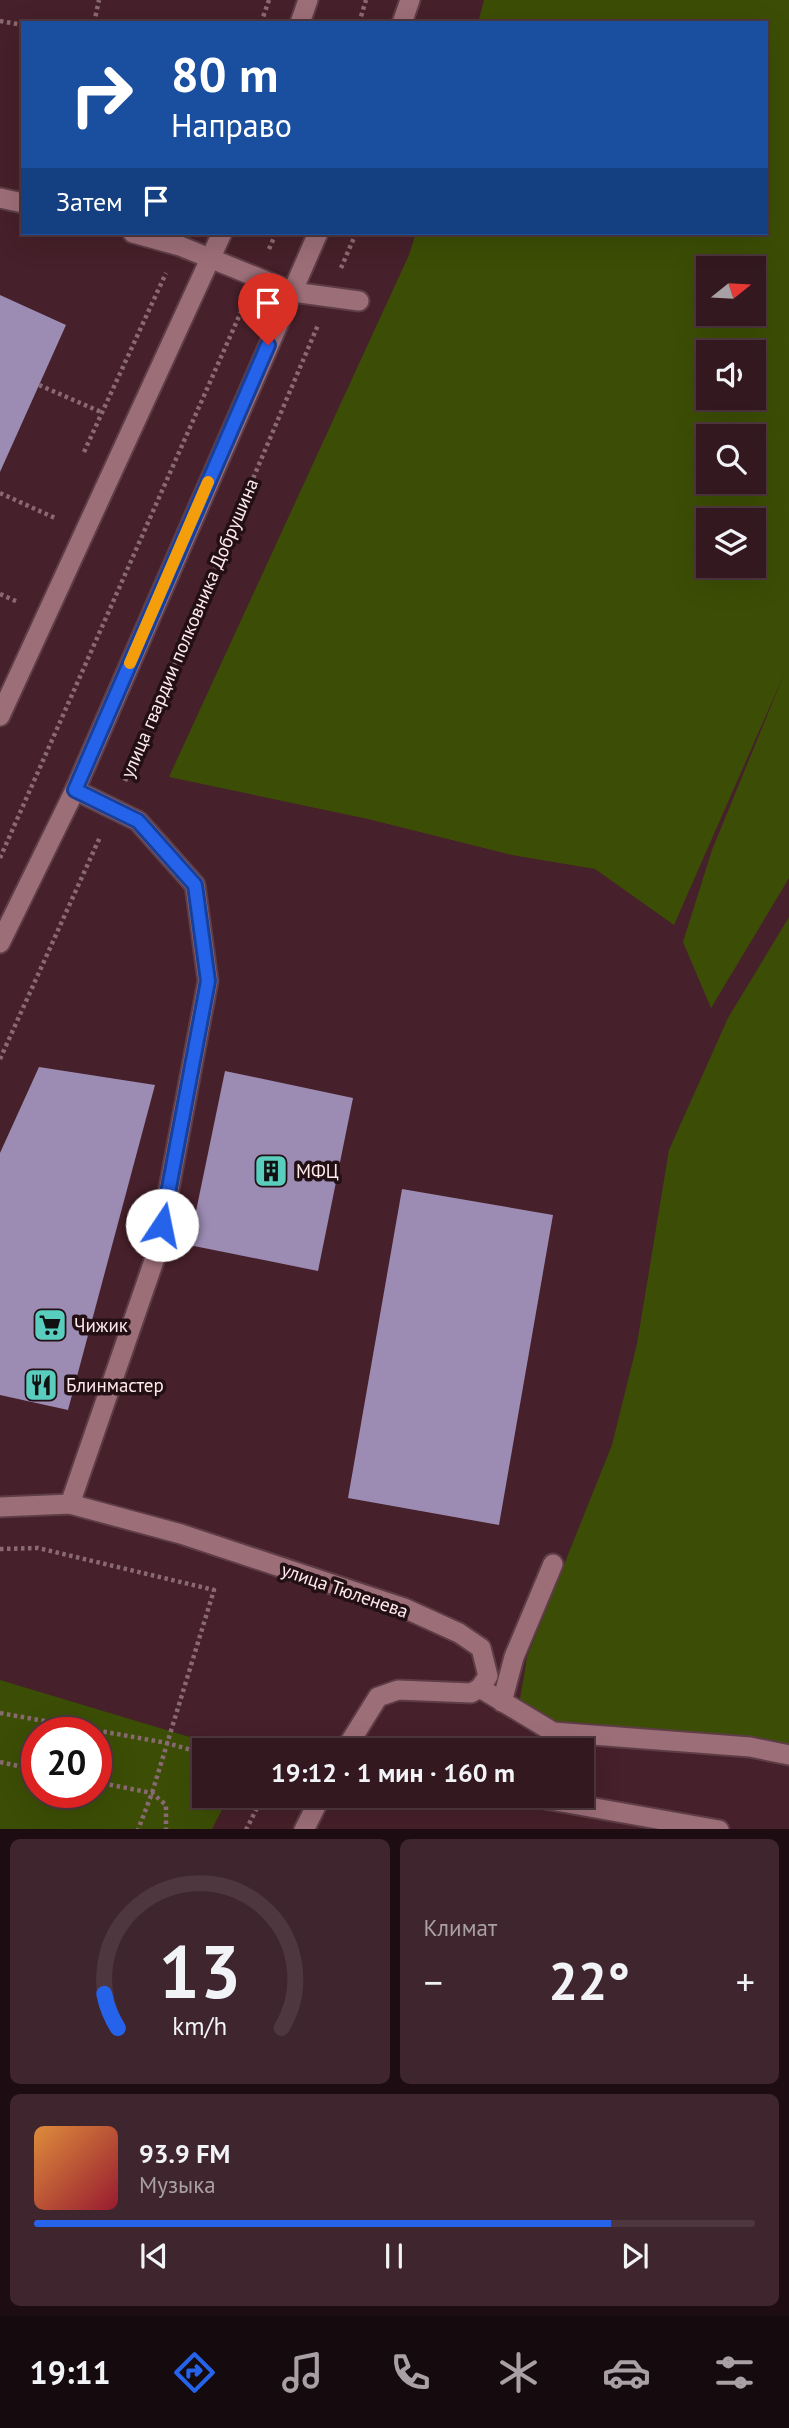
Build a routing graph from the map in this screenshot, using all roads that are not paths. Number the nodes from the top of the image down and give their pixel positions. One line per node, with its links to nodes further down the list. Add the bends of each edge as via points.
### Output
1 (308, 0): 3 (street)
2 (410, 0): 4 (street)
3 (301, 21)
4 (403, 21)
5 (0, 198): 6 (street)
6 (21, 203)
7 (140, 235): 10 (street)
8 (221, 235): 10 (street)
9 (317, 235): 11 (street, улица гвардии полковника Добрушина)
10 (211, 261): 11 (street); 13 (street)
11 (293, 292): 12 (street); 14 (street, улица гвардии полковника Добрушина)
12 (359, 301)
13 (0, 716)
14 (75, 790): 15 (street, улица гвардии полковника Добрушина); 16 (street, via 138,821 195,885 208,981 157,1252)
15 (0, 943)
16 (69, 1504): 17 (street, улица Тюленева); 19 (street, улица Тюленева, via 181,1534 404,1608 481,1648 488,1676)
17 (0, 1507)
18 (553, 1564): 20 (street, via 514,1657)
19 (480, 1688): 20 (street); 21 (street, via 471,1693 398,1690 378,1698)
20 (502, 1702): 22 (street, via 553,1732 750,1747)
21 (353, 1738)
22 (789, 1755)
23 (594, 1807): 26 (street)
24 (315, 1808): 25 (street)
25 (304, 1829)
26 (719, 1829)

